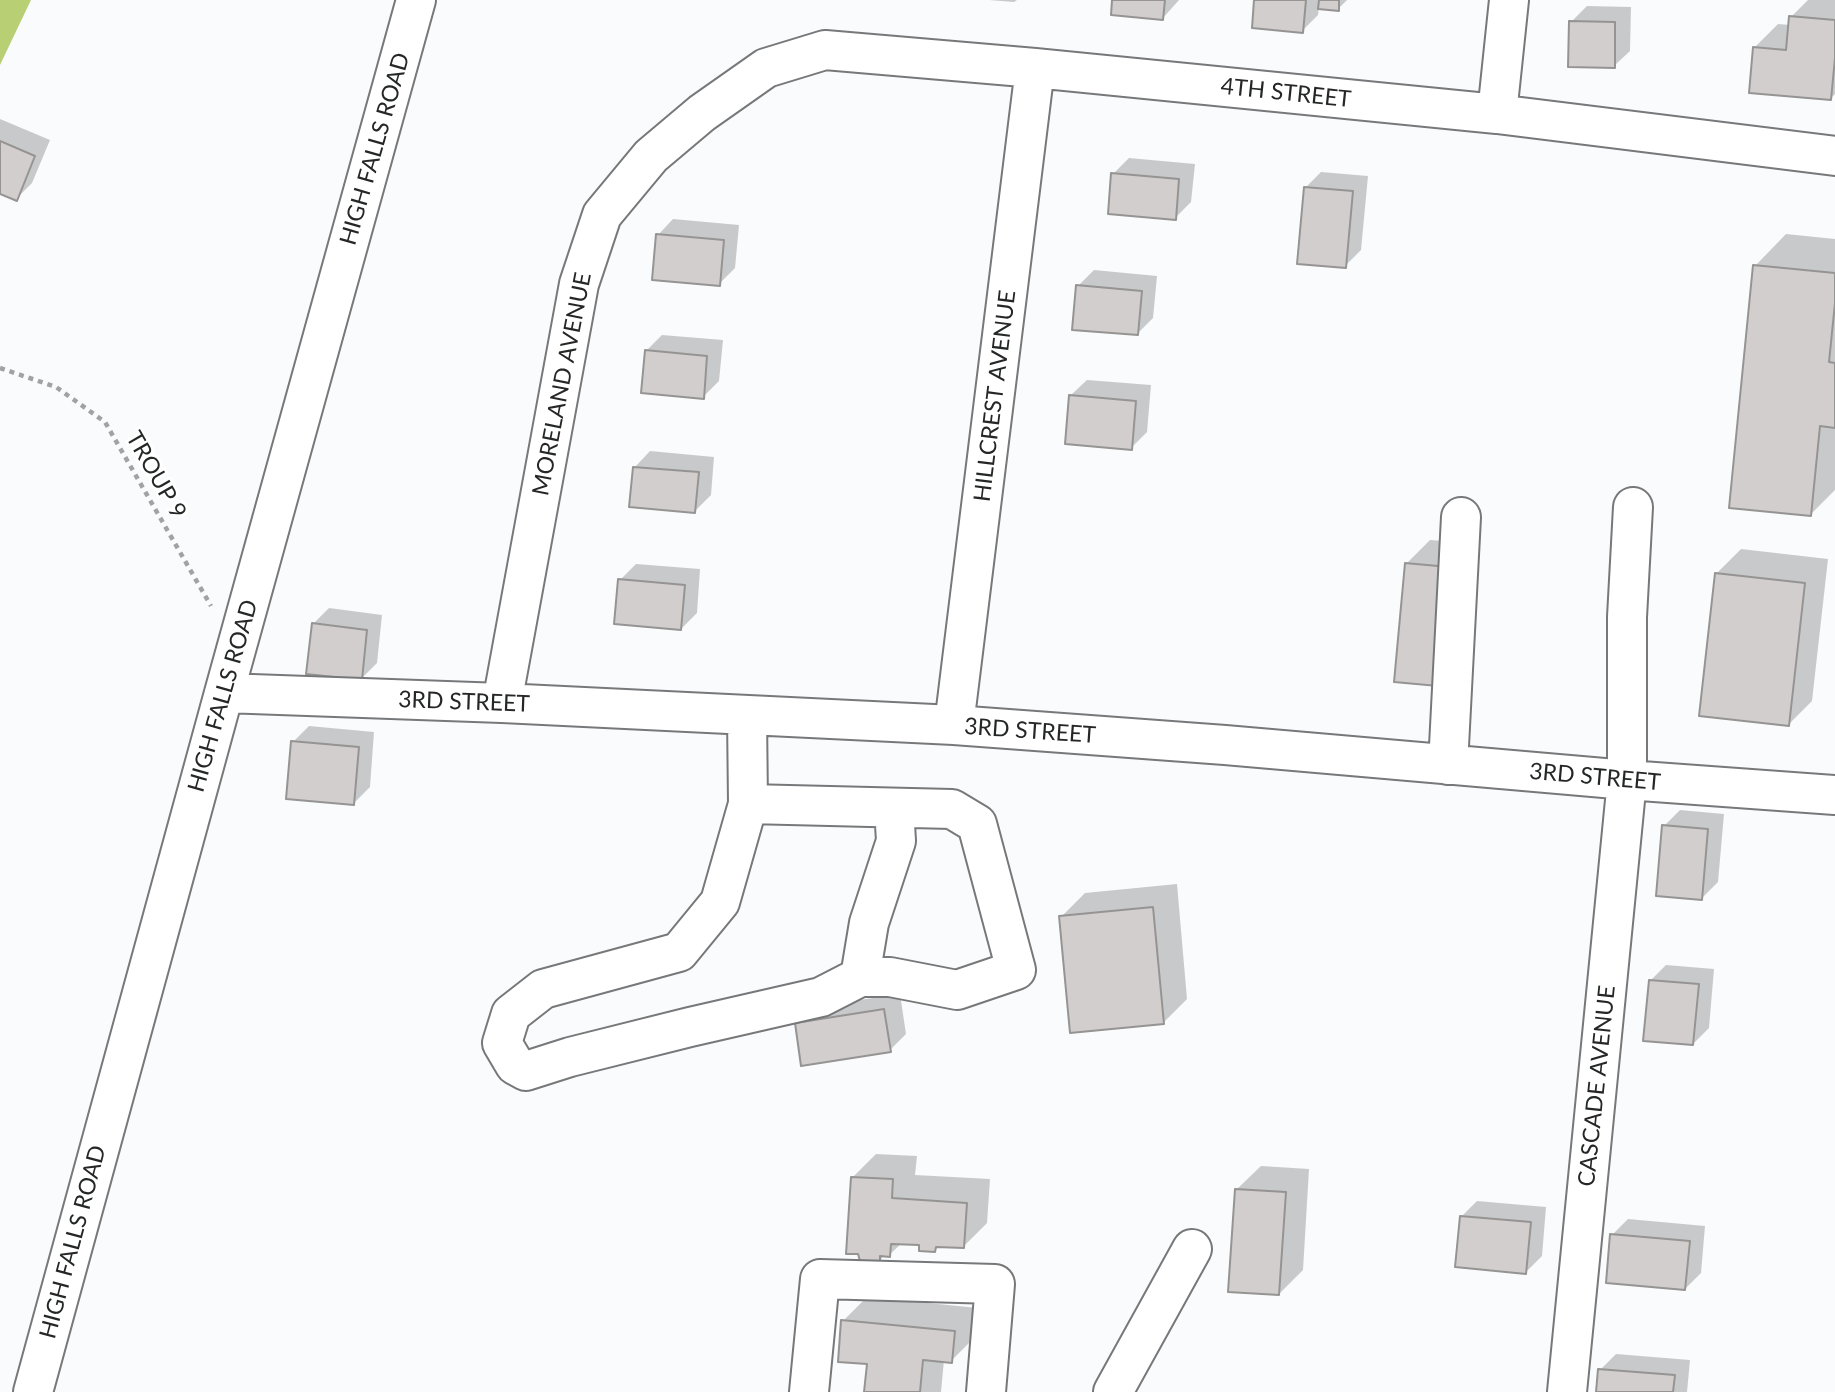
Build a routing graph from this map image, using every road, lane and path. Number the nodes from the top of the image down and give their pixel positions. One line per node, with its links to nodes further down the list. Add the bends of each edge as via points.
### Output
1 (416, 0): 10 (street, HIGH FALLS ROAD)
2 (1509, 0): 5 (street)
3 (1035, 68): 4 (street, 4TH STREET, via 825,50 766,68); 5 (street, 4TH STREET); 14 (street, HILLCREST AVENUE)
4 (743, 84): 12 (street, MORELAND AVENUE, via 651,156 602,215 579,284)
5 (1497, 114): 6 (street, 4TH STREET)
6 (1835, 156)
7 (0, 368): 10 (path, TROUP 9, via 56,387 104,422)
8 (1633, 507): 16 (street, CASCADE AVENUE, via 1627,617)
9 (1461, 517): 15 (street)
10 (236, 649): 11 (street, HIGH FALLS ROAD)
11 (223, 693): 12 (street, 3RD STREET); 22 (street, HIGH FALLS ROAD)
12 (502, 703): 13 (street, 3RD STREET)
13 (747, 715): 14 (street, 3RD STREET); 18 (street)
14 (954, 725): 15 (street, 3RD STREET)
15 (1448, 765): 16 (street, 3RD STREET)
16 (1627, 780): 17 (street, 3RD STREET); 26 (street, CASCADE AVENUE)
17 (1835, 795)
18 (748, 804): 19 (street); 20 (street, via 720,902 680,952 543,989 511,1014 502,1042 515,1065 526,1071 821,997)
19 (894, 808): 20 (street, via 896,841 869,923); 20 (street, via 952,809 977,824 1016,970 957,990 890,977)
20 (860, 977)
21 (1192, 1249): 25 (street)
22 (33, 1392)
23 (809, 1392): 24 (street, via 820,1279 995,1284)
24 (986, 1392)
25 (1113, 1392)
26 (1567, 1392)

